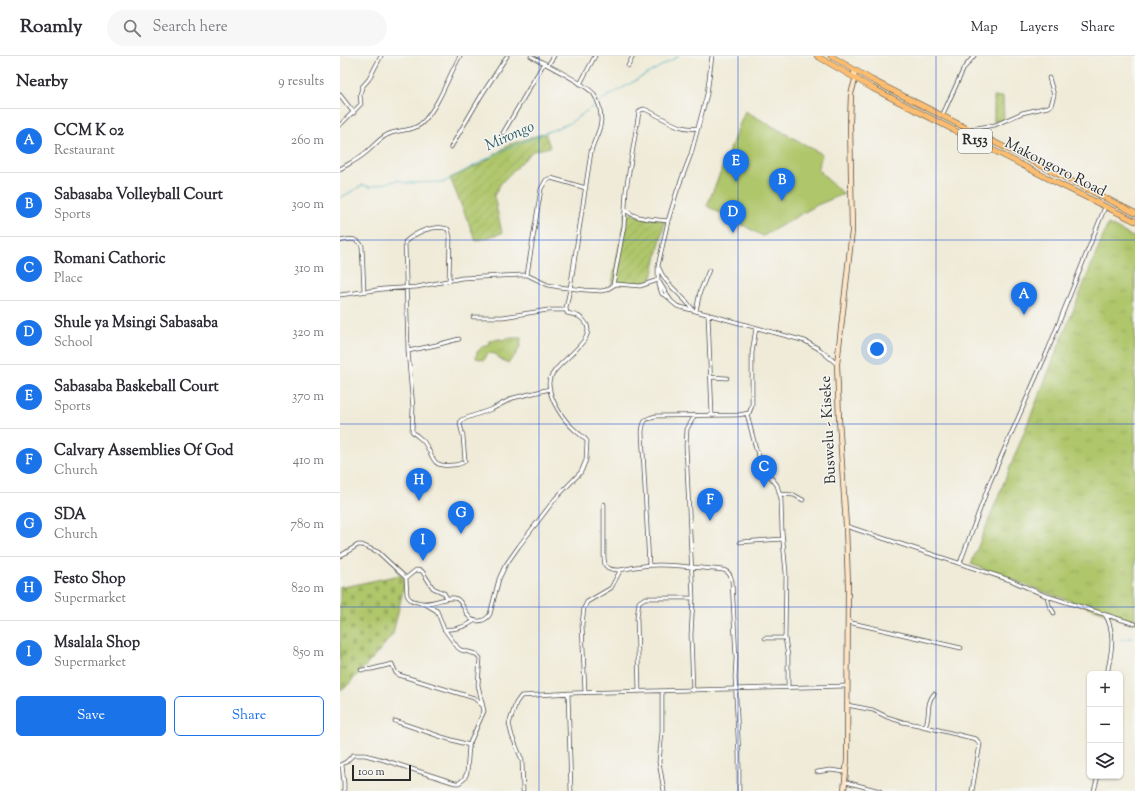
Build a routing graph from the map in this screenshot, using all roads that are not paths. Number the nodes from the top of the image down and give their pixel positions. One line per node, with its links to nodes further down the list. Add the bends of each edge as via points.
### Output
1 (381, 56): 20 (street, via 362,87 361,104)
2 (460, 56): 27 (street, via 424,122 407,131 385,136 363,155)
3 (507, 56): 26 (street)
4 (531, 56): 12 (street)
5 (554, 56): 13 (street)
6 (594, 56): 18 (street)
7 (634, 56): 14 (street)
8 (712, 56): 23 (street, via 708,94)
9 (817, 56): 17 (main road, Makongoro Road / R153)
10 (831, 56): 15 (main road, Makongoro Road / R153)
11 (974, 56): 21 (street, via 964,68)
12 (544, 63): 13 (street); 25 (street)
13 (548, 65): 18 (street)
14 (628, 66)
15 (854, 70): 17 (main road, Buswelu - Kiseke); 21 (main road, Makongoro Road / R153)
16 (1049, 78): 24 (street, via 1054,95 1048,107)
17 (856, 80): 30 (main road, Makongoro Road / R153); 52 (main road, Buswelu - Kiseke, via 851,94 850,117 852,231)
18 (580, 84): 28 (street, via 592,92 597,100 601,121 592,146)
19 (340, 95): 20 (street)
20 (354, 113): 22 (street)
21 (942, 116): 24 (main road, Makongoro Road / R153)
22 (340, 125)
23 (698, 128): 29 (street, via 689,129 647,111 639,112); 32 (street)
24 (968, 130): 31 (main road, Makongoro Road / R153)
25 (503, 133)
26 (451, 147)
27 (340, 169)
28 (586, 188): 37 (street, via 551,178 546,180 541,189); 42 (street)
29 (625, 207): 32 (street, via 633,215); 40 (street)
30 (1105, 207): 33 (main road, Makongoro Road / R153); 66 (street, via 1048,350 990,482)
31 (1135, 213)
32 (668, 221): 35 (street)
33 (1135, 221)
34 (340, 241): 43 (street, via 360,241 364,256)
35 (658, 266): 39 (street); 46 (street, via 674,290)
36 (709, 270): 46 (street)
37 (527, 275): 38 (street); 42 (street, via 548,285)
38 (449, 280): 41 (street); 41 (street, via 449,230 444,227 431,228 405,242)
39 (659, 281): 40 (street, via 640,286); 46 (street, via 674,304)
40 (613, 285): 42 (street, via 606,290)
41 (406, 287): 43 (street); 51 (street)
42 (570, 289): 45 (street)
43 (364, 291): 44 (street)
44 (340, 295)
45 (566, 310): 48 (street, via 507,317); 55 (street, via 585,322 587,334 579,348 552,373 549,380)
46 (694, 310): 47 (street)
47 (708, 314): 49 (street); 53 (street)
48 (473, 317)
49 (756, 328): 52 (street, via 805,341); 56 (street, via 752,353 752,408)
50 (459, 339): 51 (street)
51 (408, 350): 55 (street, via 413,408 412,432 423,440 434,462 442,466 460,464 464,461 461,420 513,398)
52 (837, 364): 62 (main road, Buswelu - Kiseke)
53 (711, 377): 54 (street); 57 (street)
54 (726, 378)
55 (550, 389): 77 (street, via 565,420 587,441 584,467 555,499 505,566 487,618)
56 (747, 414): 57 (street); 59 (street, via 756,449)
57 (712, 415): 58 (street)
58 (695, 416): 67 (street, via 656,416 647,417 643,421); 68 (street, via 686,436)
59 (780, 494): 60 (street, via 791,494); 63 (street)
60 (803, 500)
61 (604, 504): 69 (street, via 604,565)
62 (846, 526): 66 (street); 78 (main road, Buswelu - Kiseke)
63 (783, 539): 64 (street); 82 (street, via 786,573)
64 (740, 542)
65 (340, 556): 70 (street, via 358,545 367,546 383,556)
66 (960, 563): 71 (street)
67 (649, 565): 68 (street); 69 (street)
68 (690, 568): 73 (street); 88 (street, via 726,570 731,576)
69 (620, 571): 91 (street, via 611,588 587,602 584,608 582,624)
70 (406, 578): 72 (street, via 416,570 422,571 433,588 444,593); 74 (street, via 408,598)
71 (1047, 596): 75 (street); 76 (street)
72 (447, 598): 74 (street); 77 (street, via 457,599)
73 (693, 598): 90 (street); 92 (street, via 645,598 640,602 637,618)
74 (425, 604): 80 (street, via 437,611)
75 (1054, 613)
76 (1104, 613): 79 (street); 85 (street, via 1110,625 1112,642)
77 (474, 621): 80 (street, via 469,625)
78 (848, 622): 83 (street); 86 (main road, Buswelu - Kiseke)
79 (1135, 624)
80 (444, 629): 96 (street, via 458,648 480,658 478,685)
81 (765, 638): 82 (street)
82 (785, 638): 87 (street)
83 (961, 648)
84 (361, 670): 96 (street, via 392,664 399,675 474,698)
85 (1107, 671)
86 (847, 686): 87 (street); 95 (main road, Buswelu - Kiseke)
87 (788, 687): 88 (street)
88 (736, 690): 90 (street); 109 (street)
89 (662, 691): 90 (street); 92 (street); 108 (street, via 659,762)
90 (693, 691)
91 (585, 692): 92 (street); 93 (street)
92 (639, 692)
93 (568, 693): 106 (street, via 525,695 518,698 509,729 522,760); 107 (street)
94 (934, 694): 98 (street, via 928,703 928,720)
95 (847, 705): 98 (street, via 867,708 896,720); 102 (main road, Buswelu - Kiseke)
96 (483, 706): 99 (street, via 483,715)
97 (395, 720): 99 (street)
98 (925, 727): 112 (street, via 979,741)
99 (469, 744): 100 (street, via 467,773 459,783 365,755 353,755)
100 (341, 765): 105 (street)
101 (817, 772): 102 (street)
102 (846, 772): 104 (main road, Buswelu - Kiseke)
103 (1097, 779): 113 (street)
104 (846, 782): 110 (main road, Buswelu - Kiseke); 111 (street)
105 (344, 791)
106 (524, 791)
107 (571, 791)
108 (664, 791)
109 (740, 791)
110 (844, 791)
111 (880, 791)
112 (972, 791)
113 (1094, 791)

